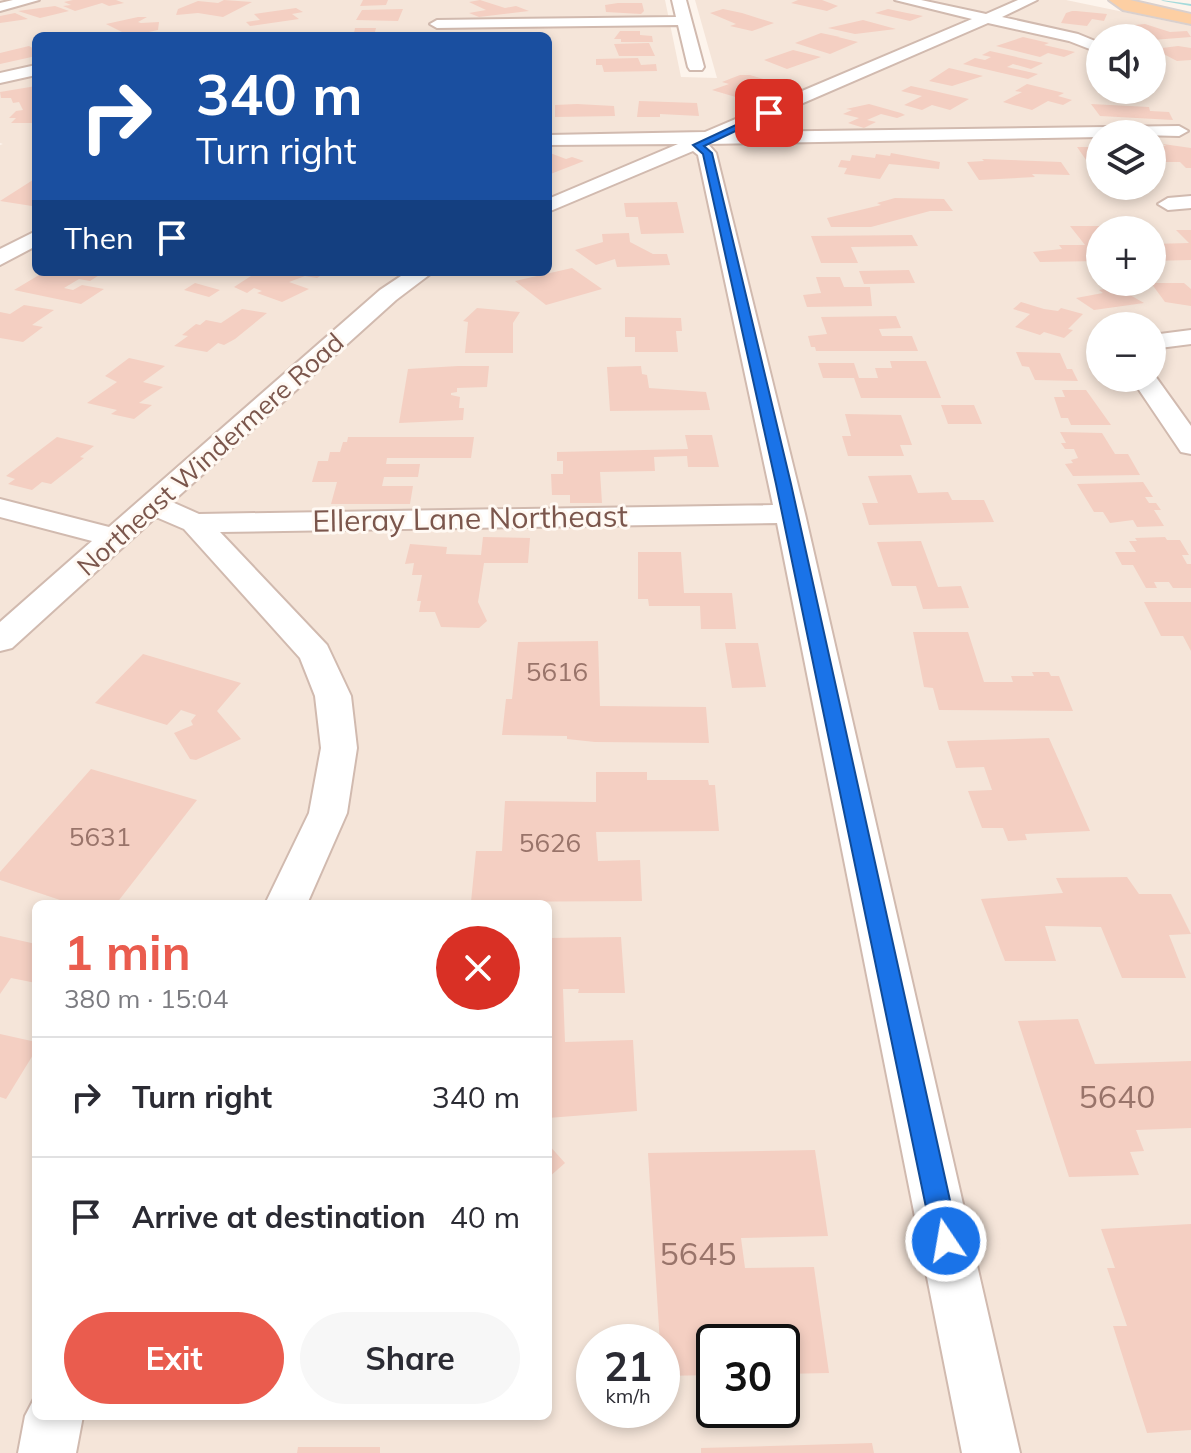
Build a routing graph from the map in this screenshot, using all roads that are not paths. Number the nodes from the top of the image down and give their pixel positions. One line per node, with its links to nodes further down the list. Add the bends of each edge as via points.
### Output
1 (32, 0): 6 (street)
2 (679, 0): 10 (street)
3 (902, 0): 8 (street)
4 (1030, 0): 8 (street)
5 (1117, 0): 7 (main road); 9 (main road)
6 (0, 7)
7 (1191, 11)
8 (986, 18): 12 (street); 18 (street)
9 (1191, 19)
10 (683, 21): 11 (street); 13 (street)
11 (437, 24)
12 (1086, 42)
13 (696, 67)
14 (32, 71): 15 (street)
15 (0, 78)
16 (1179, 131): 18 (street)
17 (552, 140): 18 (street)
18 (706, 141): 20 (street); 31 (street)
19 (1191, 202): 21 (street)
20 (552, 204)
21 (1168, 204)
22 (32, 239): 23 (street)
23 (0, 258)
24 (416, 276): 29 (street, Northeast Windermere Road, via 388,295)
25 (1191, 337): 26 (street)
26 (1166, 340)
27 (1154, 392): 28 (street)
28 (1191, 446)
29 (154, 505): 32 (street, Elleray Lane Northeast); 33 (street, Northeast Windermere Road)
30 (0, 508): 33 (street)
31 (790, 514): 32 (street, Elleray Lane Northeast); 38 (street)
32 (195, 523): 35 (street, via 315,653 333,696 339,748 328,813)
33 (115, 538): 34 (street, Northeast Windermere Road)
34 (0, 640)
35 (288, 900)
36 (53, 1420): 37 (street)
37 (47, 1453)
38 (991, 1453)

